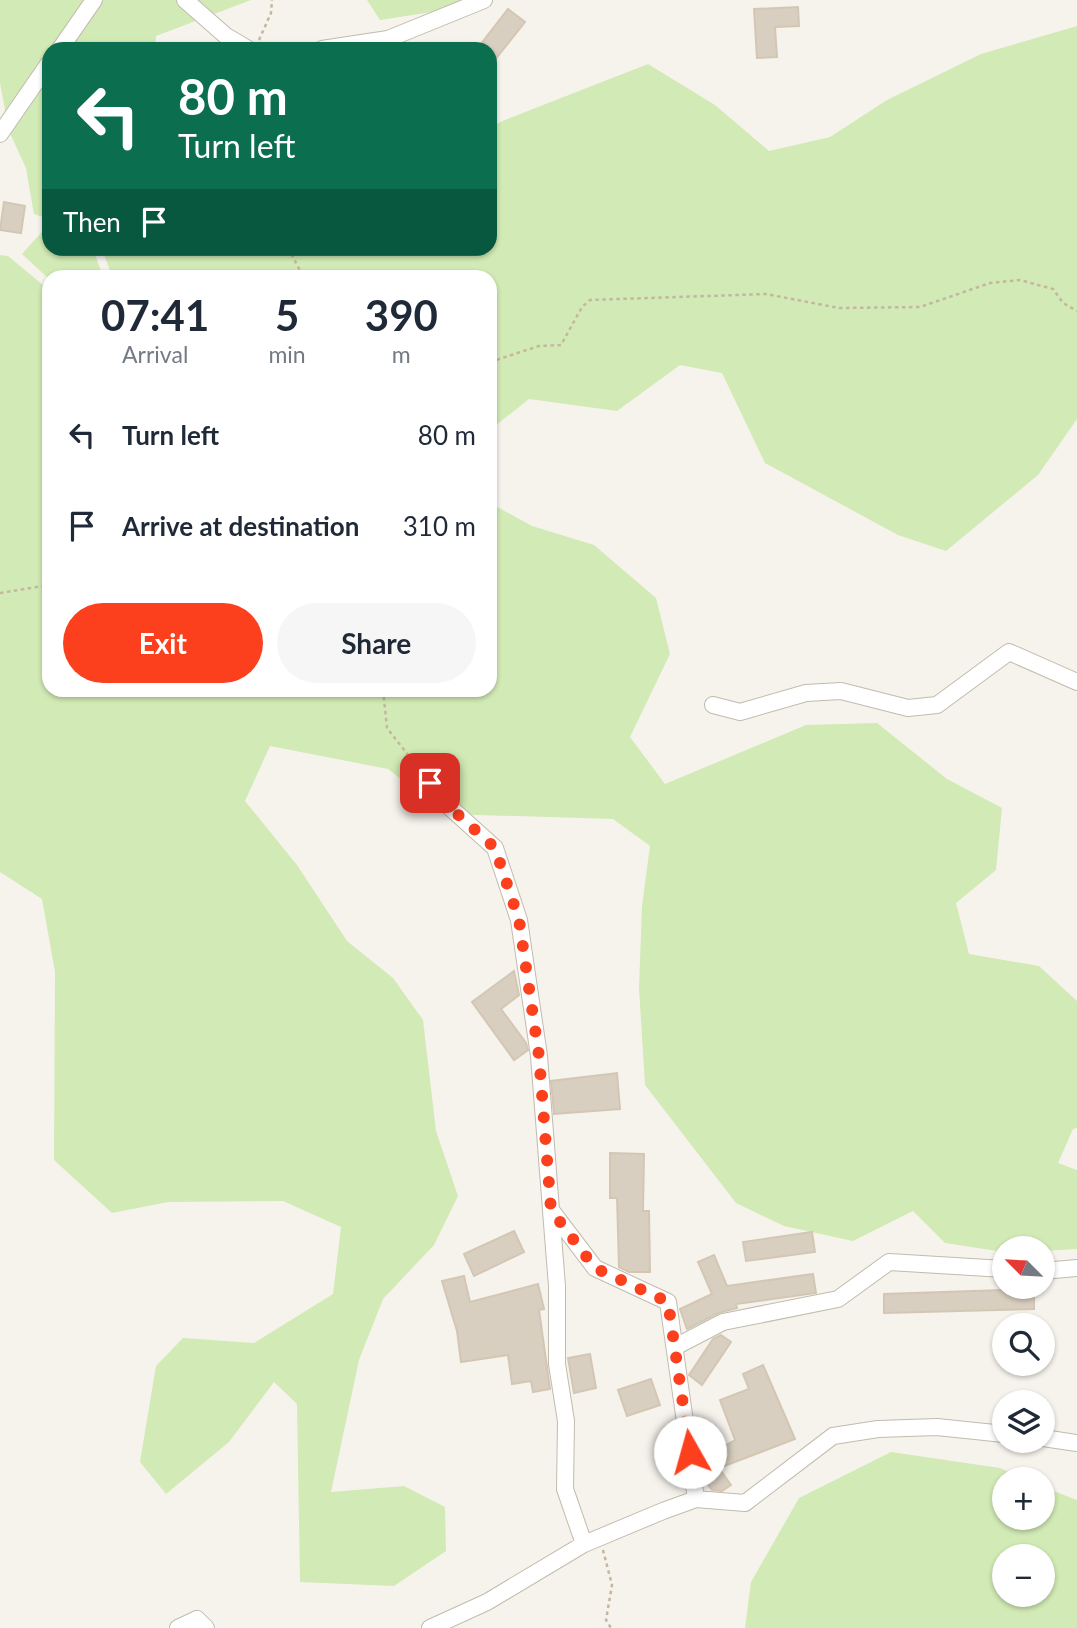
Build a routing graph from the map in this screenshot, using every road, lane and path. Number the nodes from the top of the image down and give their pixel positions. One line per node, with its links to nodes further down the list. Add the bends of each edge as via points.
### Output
1 (94, 0): 5 (street)
2 (185, 0): 6 (street)
3 (272, 0): 7 (path)
4 (484, 0): 8 (street, via 388,39)
5 (65, 42)
6 (236, 42)
7 (258, 42)
8 (368, 42)
9 (42, 73): 10 (street)
10 (0, 134)
11 (1077, 311): 12 (path, via 1063,303 1054,289 1020,280 990,283 920,307 839,307 766,294 590,300 561,345 539,346)
12 (497, 360)
13 (42, 586): 14 (path)
14 (0, 593)
15 (1077, 682): 17 (street, via 1009,652 937,705 908,708 841,691 806,693 740,712)
16 (384, 697): 18 (path, via 387,728)
17 (713, 705)
18 (444, 802): 19 (street, via 495,848 519,920 539,1056)
19 (551, 1210): 23 (street, via 595,1268 668,1302); 29 (street, via 558,1297 557,1364 566,1421 565,1489)
20 (992, 1268): 23 (street, via 889,1262 838,1299 723,1322)
21 (1077, 1268): 22 (street)
22 (1055, 1270)
23 (675, 1347): 27 (street)
24 (992, 1433): 27 (street, via 937,1427 832,1436 745,1503)
25 (1055, 1440): 26 (street)
26 (1077, 1443)
27 (696, 1499): 28 (street)
28 (599, 1537): 29 (street); 33 (path, via 612,1585 606,1620)
29 (584, 1544): 32 (street, via 487,1602)
30 (178, 1628): 31 (street, via 197,1619)
31 (206, 1628)
32 (430, 1628)
33 (611, 1628)

